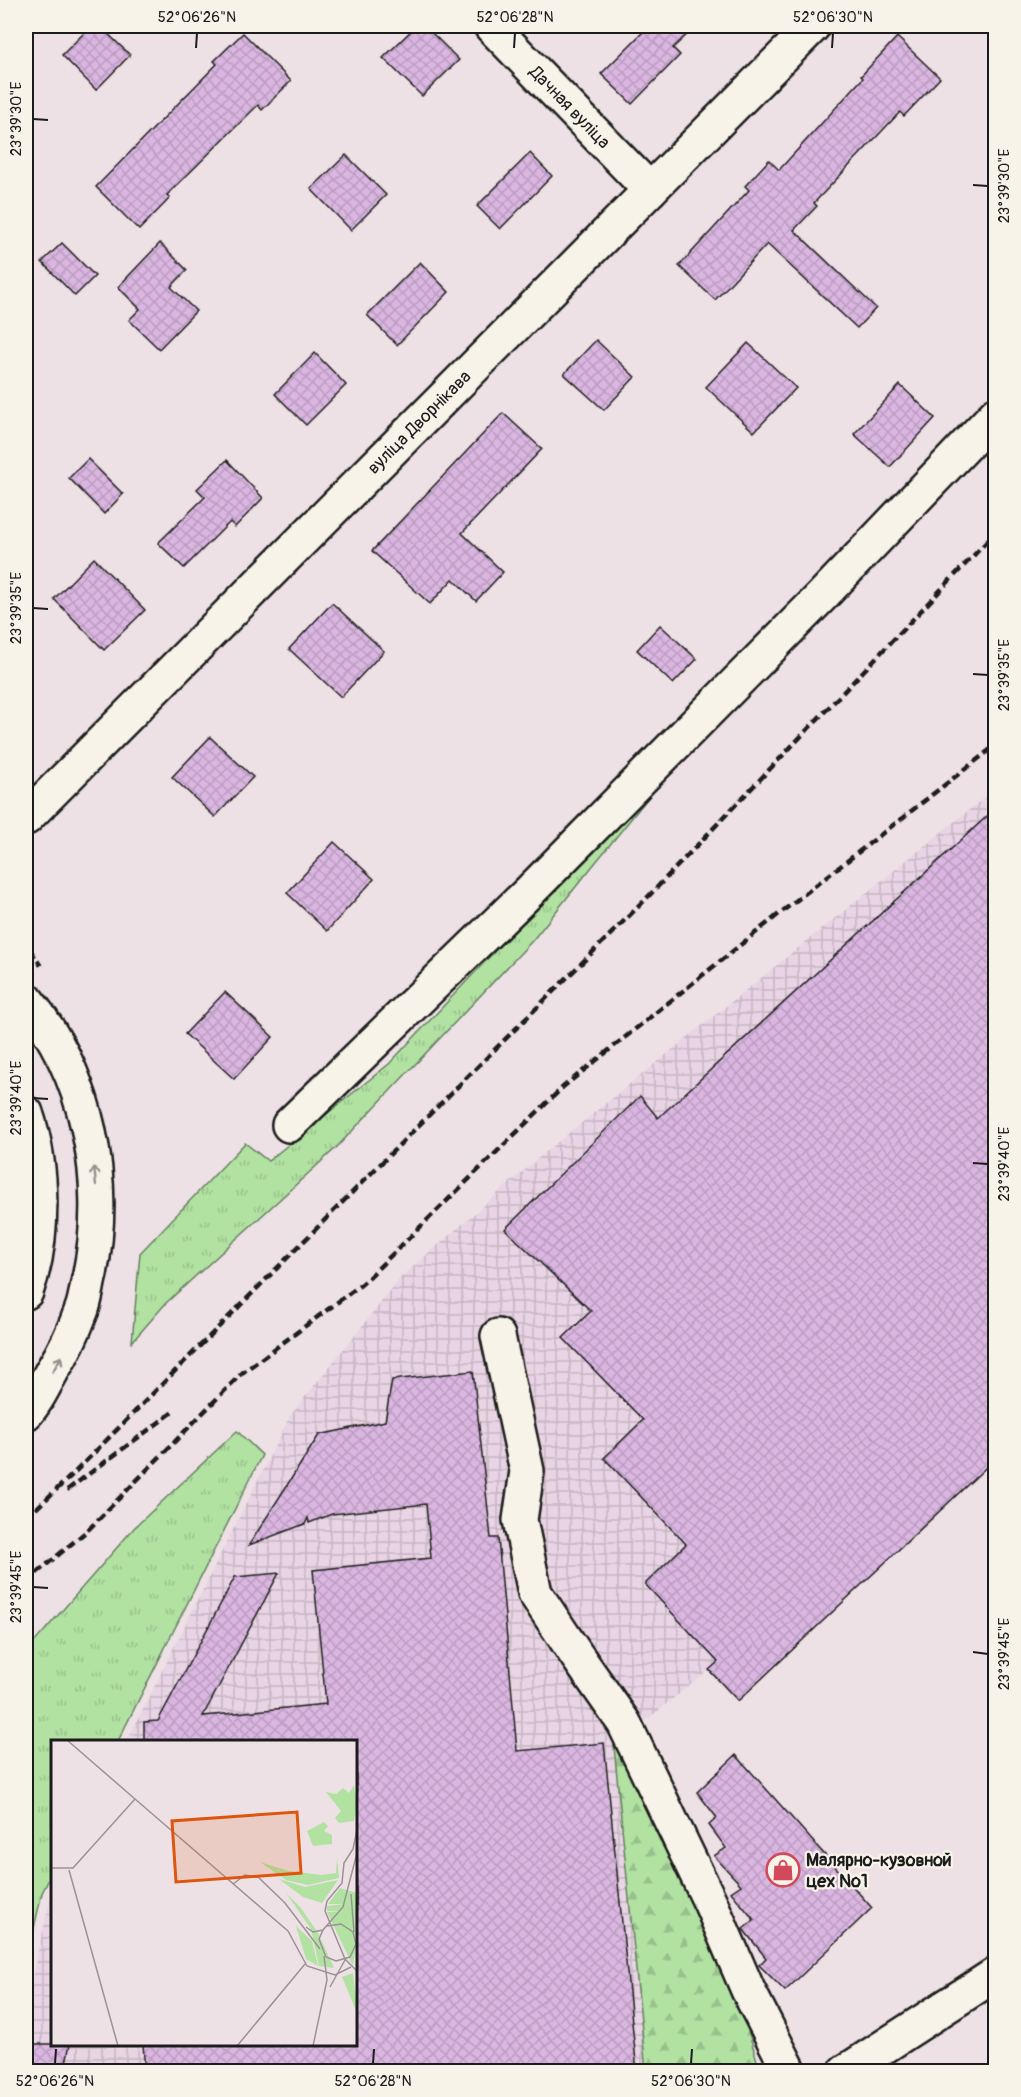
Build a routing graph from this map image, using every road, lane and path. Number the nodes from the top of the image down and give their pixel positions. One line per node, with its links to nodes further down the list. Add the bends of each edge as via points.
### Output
1 (491, 26): 3 (main road, Дачная вуліца)
2 (813, 26): 3 (main road, вуліца Дворнікава)
3 (650, 190): 5 (main road, вуліца Дворнікава)
4 (996, 414): 8 (main road, via 530,891)
5 (26, 818)
6 (34, 1008): 11 (main road, one-way to 6, via 61,1357 83,1308 94,1254 97,1195 90,1132 72,1075)
7 (26, 1113): 9 (main road, via 38,1162 39,1219)
8 (289, 1125)
9 (26, 1292)
10 (498, 1336): 13 (main road, via 527,1471 520,1520 535,1593 624,1723)
11 (26, 1413)
12 (996, 1974): 14 (main road)
13 (790, 2072)
14 (845, 2072)

